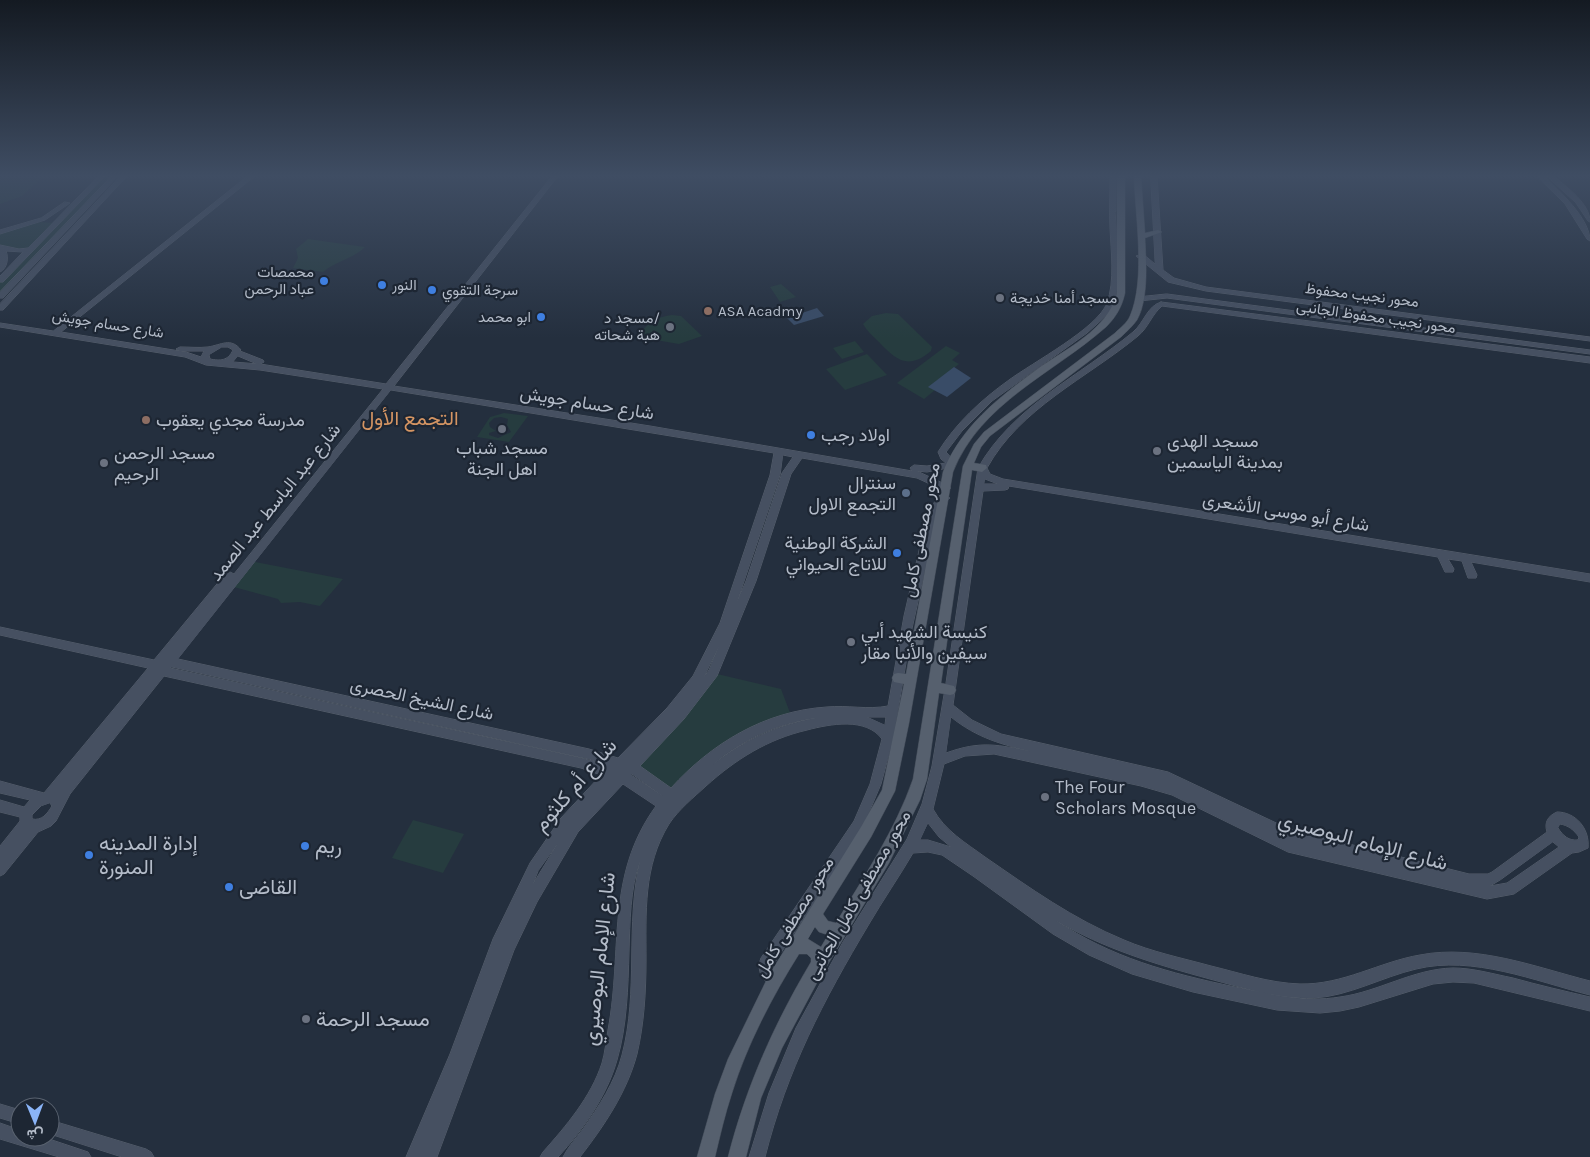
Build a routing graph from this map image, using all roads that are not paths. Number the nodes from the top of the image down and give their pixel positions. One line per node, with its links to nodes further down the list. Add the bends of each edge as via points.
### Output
1 (12, 230): 15 (street)
2 (49, 230): 17 (street)
3 (61, 230): 13 (street)
4 (64, 230): 13 (street)
5 (73, 230): 27 (street)
6 (181, 230): 33 (street)
7 (184, 230): 33 (street)
8 (511, 230): 45 (street, شارع عبد الباسط عبد الصمد)
9 (1113, 230): 37 (street, via 1110,305)
10 (1121, 230): 37 (main road, محور مصطفى كامل, via 1120,304 1103,325)
11 (1140, 230): 14 (main road, محور مصطفى كامل)
12 (1158, 232): 14 (main road); 20 (street)
13 (60, 234): 17 (street, via 47,244); 23 (street)
14 (1140, 237): 18 (main road, محور مصطفى كامل)
15 (0, 240)
16 (2, 249): 17 (street); 19 (street, via 4,258)
17 (30, 249): 21 (street)
18 (1140, 256): 20 (street); 24 (main road, محور مصطفى كامل)
19 (0, 270)
20 (1159, 271): 22 (street, via 1171,280)
21 (0, 280)
22 (1186, 284): 25 (street, via 1163,287 1168,292); 32 (street, محور نجيب محفوظ الجانبى, via 1242,294 1282,294)
23 (0, 296)
24 (1139, 299): 25 (street, محور نجيب محفوظ, via 1162,296); 35 (main road, محور مصطفى كامل, via 1135,316)
25 (1198, 300): 28 (street, محور نجيب محفوظ)
26 (1158, 304): 30 (street, محور نجيب محفوظ الجانبى); 35 (street, محور مصطفى كامل الجانبى, via 1146,324)
27 (0, 308)
28 (1262, 308): 30 (street); 39 (street, محور نجيب محفوظ)
29 (0, 321): 33 (street, شارع حسام جويش)
30 (1300, 321): 41 (street, محور نجيب محفوظ الجانبى)
31 (0, 325): 33 (street, شارع حسام جويش)
32 (1524, 328): 34 (street, محور نجيب محفوظ الجانبى); 36 (street)
33 (57, 331): 38 (street, شارع حسام جويش, via 178,349); 42 (street, شارع حسام جويش, via 186,355)
34 (1590, 334)
35 (1123, 338): 46 (main road, محور مصطفى كامل); 55 (street, محور مصطفى كامل الجانبى, via 1002,437 989,451)
36 (1590, 339)
37 (1073, 343): 44 (main road, محور مصطفى كامل); 53 (street, via 1022,374 967,419 942,452)
38 (212, 349): 40 (street, شارع حسام جويش, via 233,345); 42 (street, via 205,356)
39 (1590, 352)
40 (237, 353): 43 (street, via 230,360); 45 (street, شارع حسام جويش, via 256,362)
41 (1590, 360)
42 (206, 362): 43 (street, شارع حسام جويش)
43 (218, 363): 45 (street, شارع حسام جويش)
44 (1033, 378): 46 (main road, via 1040,384); 47 (main road, محور مصطفى كامل)
45 (387, 385): 49 (street, شارع حسام جويش); 67 (street, شارع عبد الباسط عبد الصمد); 68 (street, شارع عبد الباسط عبد الصمد)
46 (1051, 386): 48 (main road, محور مصطفى كامل)
47 (1018, 389): 48 (main road, via 1031,389); 53 (main road, محور مصطفى كامل, via 970,431)
48 (1037, 397): 54 (main road, محور مصطفى كامل, via 982,440)
49 (711, 437): 50 (street, شارع حسام جويش); 52 (street, شارع حسام جويش)
50 (778, 452): 51 (street, شارع حسام جويش); 78 (street, شارع أم كلثوم, via 777,468 762,515 709,660 685,695)
51 (798, 454): 52 (street, شارع حسام جويش); 78 (street, شارع أم كلثوم, via 787,473 751,581 713,673 692,701)
52 (866, 463): 56 (street, شارع حسام جويش)
53 (950, 464): 56 (street, شارع حسام جويش); 58 (main road, محور مصطفى كامل)
54 (968, 466): 55 (main road); 70 (main road, محور مصطفى كامل)
55 (982, 468): 57 (street, محور مصطفى كامل الجانبى); 62 (street, شارع أبو موسى الأشعرى, via 987,476 1002,482)
56 (931, 474): 58 (street, شارع حسام جويش); 58 (street)
57 (979, 488): 59 (street, شارع أبو موسى الأشعرى, via 1007,487 1370,549); 71 (street, محور مصطفى كامل الجانبى)
58 (943, 497): 69 (main road, محور مصطفى كامل)
59 (1442, 558): 60 (street, شارع أبو موسى الأشعرى); 61 (street)
60 (1466, 562): 62 (street, شارع أبو موسى الأشعرى, via 1504,571); 63 (street)
61 (1449, 569)
62 (1527, 570): 64 (street, شارع أبو موسى الأشعرى); 65 (street, شارع أبو موسى الأشعرى)
63 (1472, 575)
64 (1590, 578)
65 (1590, 582)
66 (0, 631): 68 (street, شارع الشيخ الحصرى)
67 (170, 662): 68 (street, شارع الشيخ الحصرى); 78 (street, شارع الشيخ الحصرى, via 492,732)
68 (159, 669): 79 (street, شارع الشيخ الحصرى); 81 (street, شارع عبد الباسط عبد الصمد, via 66,790)
69 (904, 679): 73 (street, محور مصطفى كامل الجانبى); 94 (main road, محور مصطفى كامل, via 888,791)
70 (934, 686): 71 (main road); 96 (main road, محور مصطفى كامل, via 920,779 912,806 886,857)
71 (950, 690): 72 (street, محور مصطفى كامل الجانبى)
72 (947, 707): 76 (street, شارع الإمام البوصيري, via 978,730); 77 (street, محور مصطفى كامل الجانبى)
73 (892, 710): 74 (street, شارع الإمام البوصيري); 75 (street, محور مصطفى كامل الجانبى)
74 (873, 718): 75 (street); 82 (street, شارع الإمام البوصيري, via 824,712 797,716 756,730 720,751); 93 (street, شارع الإمام البوصيري, via 793,727 762,739 711,772 677,805 657,834 644,865)
75 (887, 737): 99 (street, محور مصطفى كامل الجانبى, via 870,803 858,826 766,963 766,971)
76 (1009, 747): 77 (street, شارع الإمام البوصيري, via 972,749); 86 (street, شارع الإمام البوصيري, via 1155,773 1192,787 1277,831 1469,880 1489,880); 88 (street, شارع الإمام البوصيري, via 1157,784 1288,846 1487,893 1509,889)
77 (938, 761): 84 (street, محور مصطفى كامل الجانبى)
78 (626, 765): 79 (street, شارع أم كلثوم); 82 (street, شارع الشيخ الحصرى)
79 (617, 774): 82 (street, شارع الشيخ الحصرى); 106 (street, شارع أم كلثوم, via 565,822 530,874 498,944 457,1055); 107 (street, شارع أم كلثوم, via 574,828 532,897 508,947)
80 (0, 787): 81 (street)
81 (50, 800): 85 (street, via 32,804); 85 (street, via 52,818)
82 (667, 800): 92 (street, شارع الإمام البوصيري, via 636,849)
83 (0, 806): 85 (street)
84 (927, 810): 89 (street, محور مصطفى كامل الجانبى); 100 (street, via 942,832 1013,886 1113,943 1167,962 1251,984 1300,991 1338,987 1417,962 1452,958 1492,964)
85 (29, 821): 90 (street); 91 (street)
86 (1554, 834): 87 (street, via 1551,824 1557,818 1570,821); 88 (street)
87 (1587, 839): 88 (street, via 1579,847)
88 (1571, 846)
89 (908, 847): 101 (street, via 928,846 944,850 1051,925 1104,956 1144,972 1200,987 1292,1006 1327,1006 1347,1003 1429,977 1457,974); 112 (street, محور مصطفى كامل الجانبى, via 833,971 791,1055 770,1104)
90 (0, 856)
91 (0, 870)
92 (624, 904): 93 (street); 95 (street, شارع الإمام البوصيري)
93 (638, 909): 95 (street); 109 (street, شارع الإمام البوصيري, via 639,981 624,1074 607,1106)
94 (815, 915): 96 (main road, via 824,927); 97 (main road, محور مصطفى كامل)
95 (624, 919): 108 (street, شارع الإمام البوصيري, via 623,979 608,1066 593,1097)
96 (838, 931): 98 (main road, محور مصطفى كامل)
97 (795, 948): 98 (main road, via 810,946 817,953); 99 (main road, محور مصطفى كامل)
98 (819, 964): 111 (main road, محور مصطفى كامل, via 775,1043 749,1113)
99 (774, 980): 110 (main road, محور مصطفى كامل, via 736,1059)
100 (1590, 988)
101 (1590, 1004)
102 (60, 1129): 105 (street)
103 (0, 1131): 104 (street)
104 (82, 1157)
105 (146, 1157)
106 (414, 1157)
107 (429, 1157)
108 (548, 1157)
109 (571, 1157)
110 (706, 1157)
111 (737, 1157)
112 (757, 1157)

